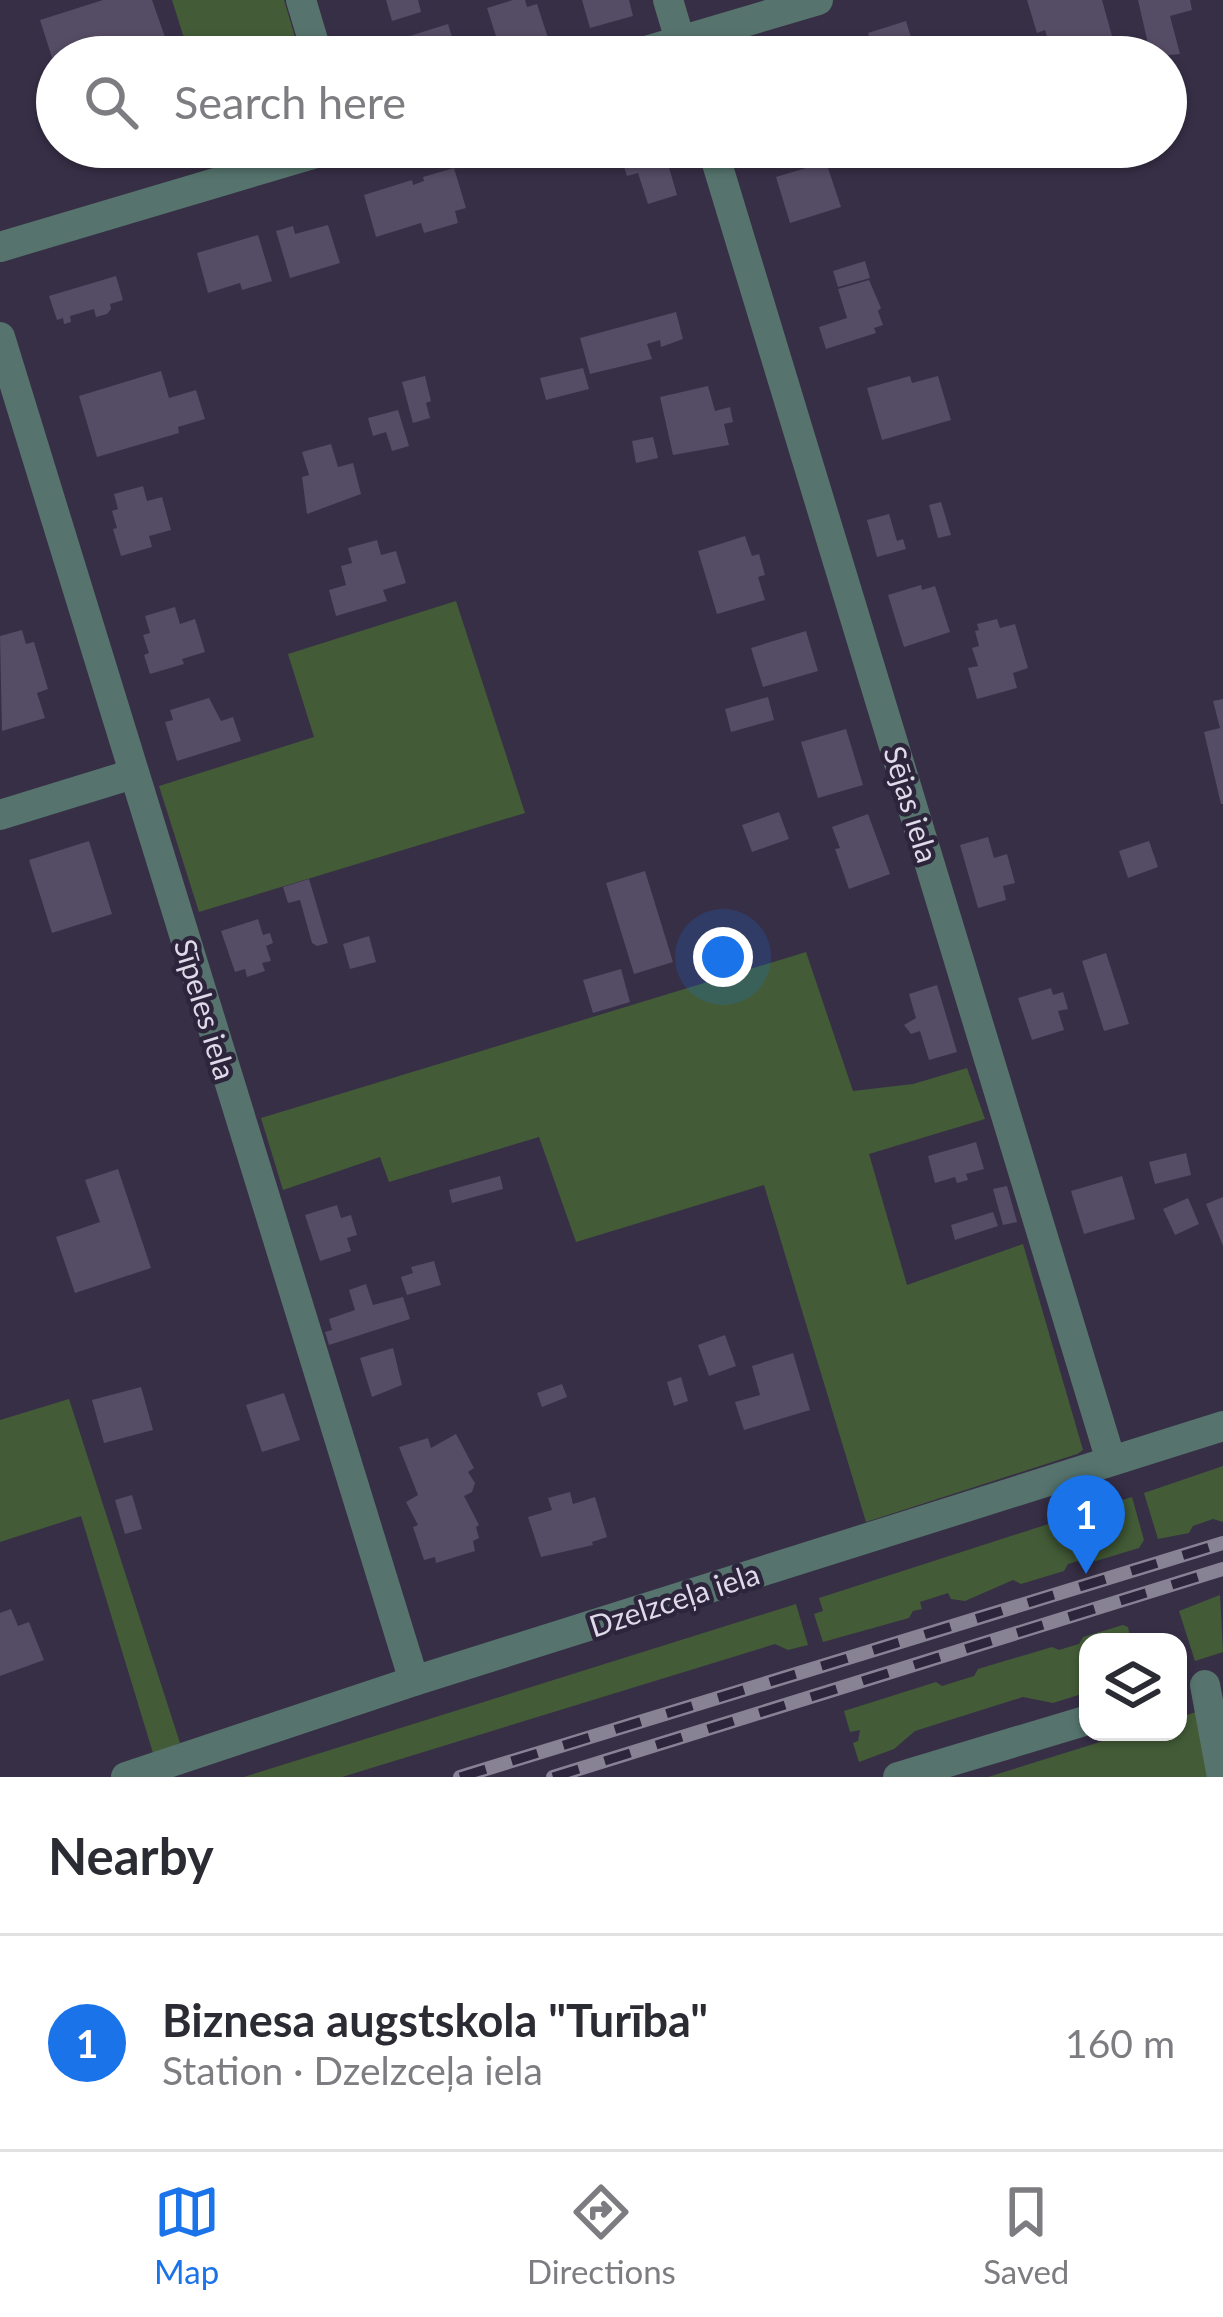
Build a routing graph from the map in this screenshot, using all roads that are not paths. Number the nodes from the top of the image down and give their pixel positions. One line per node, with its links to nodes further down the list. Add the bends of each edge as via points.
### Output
1 (301, 0): 4 (street)
2 (668, 0): 5 (street)
3 (818, 0): 6 (street)
4 (312, 36)
5 (679, 36)
6 (719, 36)
7 (266, 168): 9 (street)
8 (718, 168): 14 (street, Sējas iela)
9 (0, 247)
10 (0, 337): 11 (street, Sīpeles iela)
11 (133, 774): 12 (street); 15 (street, Sīpeles iela)
12 (0, 815)
13 (1223, 1426): 14 (street, Dzelzceļa iela)
14 (1111, 1462): 15 (street, Dzelzceļa iela)
15 (414, 1681): 18 (street, Dzelzceļa iela)
16 (1202, 1686): 20 (street)
17 (1079, 1723): 19 (street)
18 (126, 1777)
19 (898, 1777)
20 (1222, 1777)

